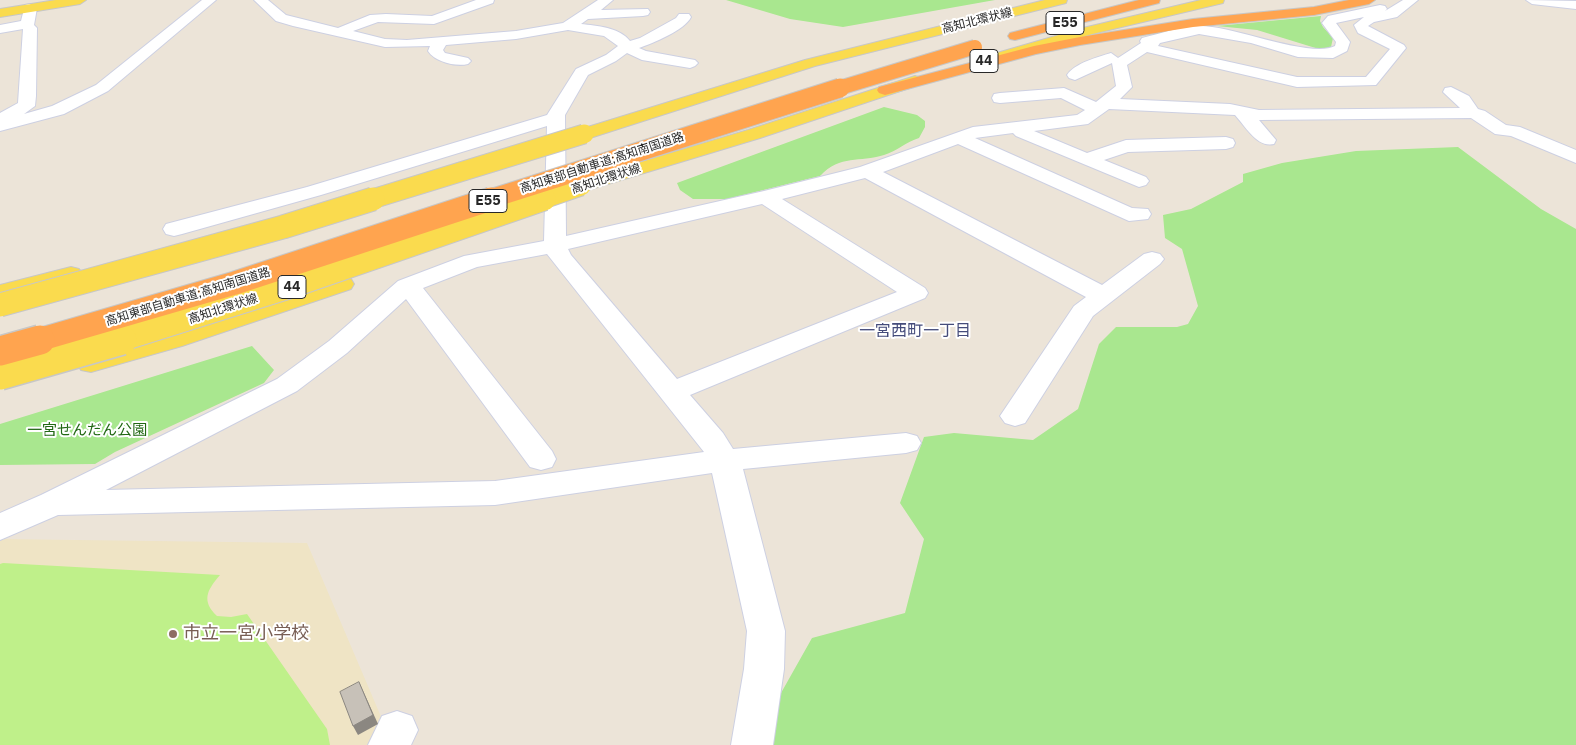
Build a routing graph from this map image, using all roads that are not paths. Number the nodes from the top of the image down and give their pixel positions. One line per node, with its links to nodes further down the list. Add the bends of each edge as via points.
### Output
1 (80, 0): 13 (main road)
2 (210, 0): 41 (street, via 102,88 58,110)
3 (279, 0): 14 (street)
4 (488, 0): 24 (street, via 434,20 368,19)
5 (580, 0): 12 (street)
6 (1061, 0): 43 (main road, 高知北環状線, via 810,63)
7 (1132, 0): 8 (highway, E55, via 1003,39)
8 (1154, 0)
9 (1218, 0): 33 (main road, 44, via 1088,31)
10 (1369, 0): 33 (highway, via 1314,11 1185,24 1080,41)
11 (1532, 0): 16 (street)
12 (605, 1): 21 (street)
13 (62, 2): 17 (main road)
14 (262, 2): 24 (street, via 281,18)
15 (1407, 4): 28 (street, via 1333,19 1329,23 1343,42 1342,48 1333,53 1298,52 1253,39 1207,31 1190,31 1147,41); 29 (street, via 1392,14 1369,19 1361,25 1363,30 1399,48 1370,82 1297,82 1150,47)
16 (1576, 5)
17 (30, 8): 19 (main road); 23 (street, via 28,24)
18 (643, 12): 21 (street)
19 (0, 13)
20 (684, 17): 27 (street, via 645,41)
21 (575, 21): 25 (street, via 516,35); 27 (street, via 615,35)
22 (30, 28): 40 (street, via 26,106)
23 (0, 29)
24 (337, 32): 25 (street, via 385,43)
25 (442, 41): 30 (street, via 436,51 440,56)
26 (981, 45): 61 (highway, 高知東部自動車道;高知南国道路 / E55, bridge, via 668,141 232,284)
27 (626, 47): 31 (street, via 642,55); 39 (street, via 582,72)
28 (1190, 52)
29 (1118, 55): 32 (street); 36 (street, via 1124,87)
30 (463, 61)
31 (690, 63)
32 (1075, 75)
33 (885, 90): 51 (main road, 44, via 754,134 683,164)
34 (1451, 92): 38 (street, via 1463,100)
35 (1000, 98): 36 (street, via 1064,93)
36 (1101, 106): 37 (street); 42 (street, via 1082,120)
37 (1241, 111): 38 (street, via 1259,115); 45 (street)
38 (1472, 113): 47 (street, via 1480,114 1501,130 1514,131)
39 (556, 118): 54 (street); 55 (street)
40 (0, 120)
41 (0, 126)
42 (1017, 128): 44 (street, via 973,132); 48 (street)
43 (579, 131): 58 (main road, via 288,216); 60 (main road, 高知北環状線, bridge, via 283,227)
44 (958, 137): 49 (street); 53 (street, via 1129,215)
45 (1267, 140)
46 (1226, 143): 48 (street, via 1126,146)
47 (1576, 157)
48 (1087, 159): 50 (street)
49 (867, 171): 52 (street); 59 (street, via 1062,265)
50 (1139, 182)
51 (581, 193): 62 (main road, 高知北環状線 / 44, bridge, via 127,340); 63 (main road, via 342,284 173,340)
52 (766, 197): 55 (street); 64 (street, via 916,293)
53 (1140, 214)
54 (174, 229)
55 (556, 244): 57 (street, via 472,261); 64 (street, via 560,257)
56 (1152, 259): 59 (street)
57 (407, 286): 67 (street, via 418,296); 69 (street, via 338,347 287,385)
58 (0, 292)
59 (1102, 295): 65 (street, via 1083,311)
60 (0, 305)
61 (0, 351)
62 (0, 375)
63 (0, 390)
64 (671, 392): 68 (street)
65 (1014, 416)
66 (906, 443): 68 (street)
67 (541, 459)
68 (725, 460): 69 (street, via 495,493); 71 (street, via 766,631 764,669)
69 (53, 503): 70 (street)
70 (0, 527)
71 (752, 745)

